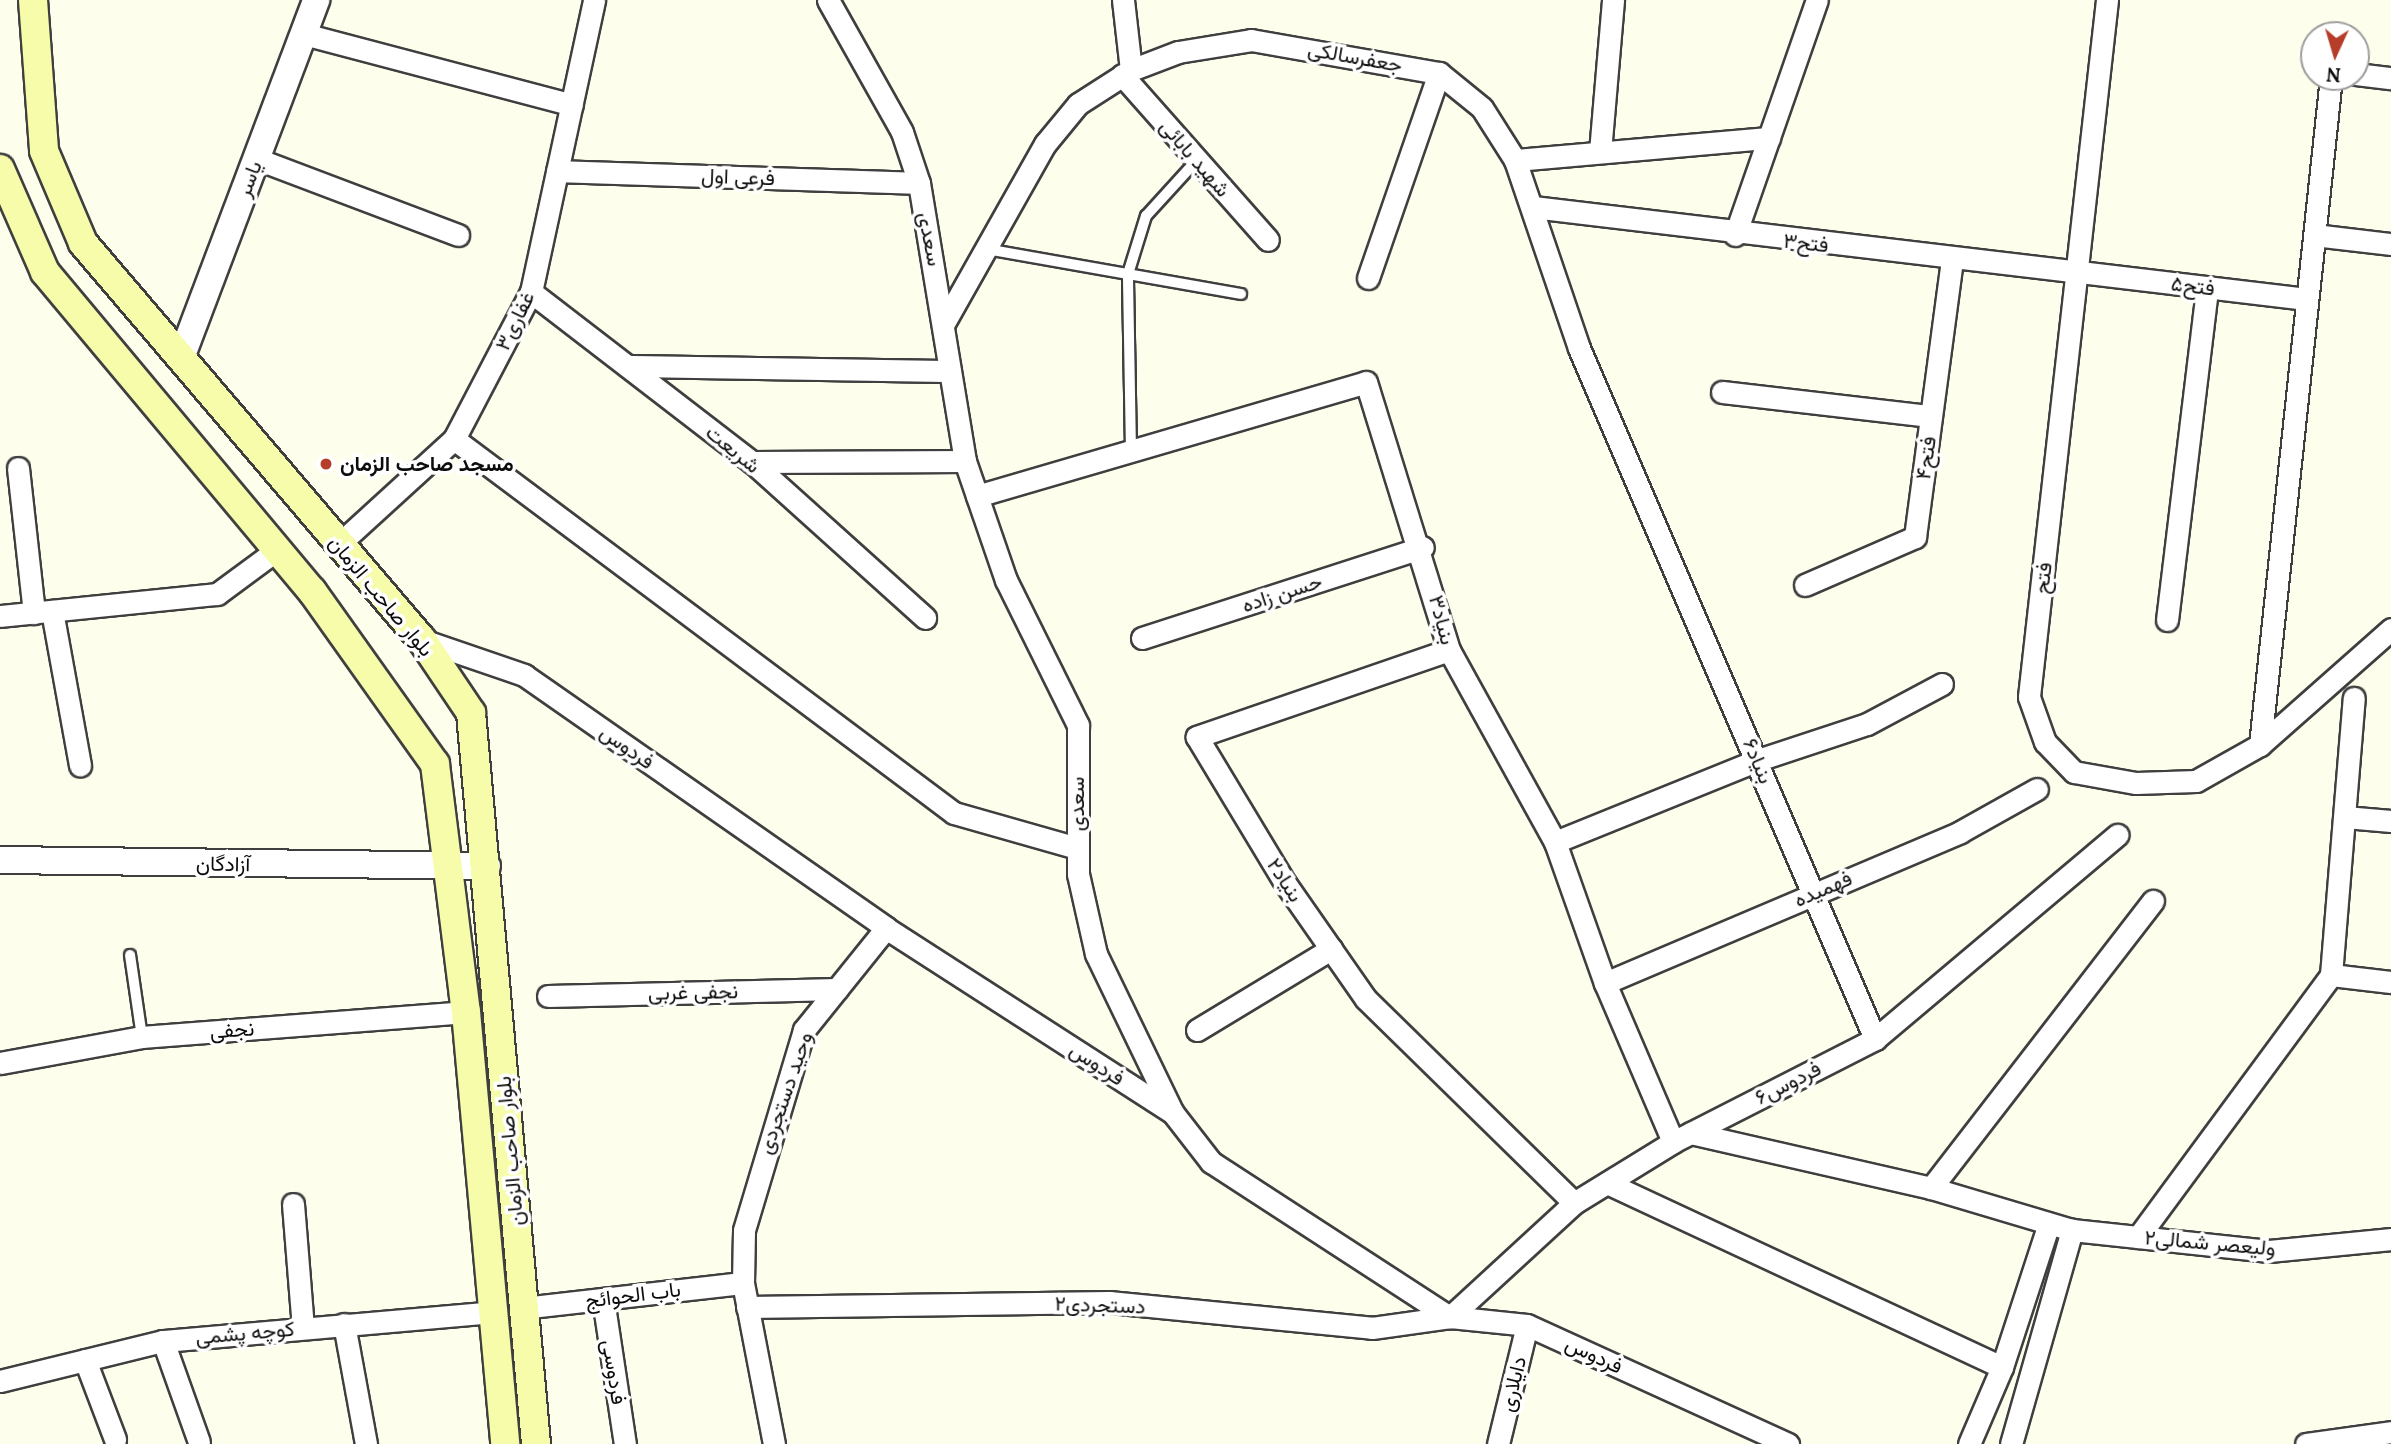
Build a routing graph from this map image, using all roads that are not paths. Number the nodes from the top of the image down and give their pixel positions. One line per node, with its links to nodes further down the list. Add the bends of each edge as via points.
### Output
1 (33, 0): 40 (main road, بلوار صاحب الزمان, via 44,151 61,204 83,243)
2 (316, 0): 9 (street, یاسر)
3 (594, 0): 15 (street, غفاری۳)
4 (828, 0): 23 (street, سعدی, via 902,132)
5 (1123, 0): 10 (street)
6 (1614, 0): 17 (street)
7 (1817, 0): 16 (street)
8 (2107, 0): 32 (street, فتح)
9 (304, 34): 15 (street); 18 (street, یاسر)
10 (1126, 72): 11 (street, جعفرسالکی, via 1178,52 1251,40); 19 (street, شهید بابائی); 30 (street, جعفرسالکی, via 1078,104 1045,144)
11 (1439, 73): 20 (street, جعفرسالکی, via 1482,108); 34 (street)
12 (2370, 76): 13 (street)
13 (2391, 78)
14 (2329, 91): 27 (street)
15 (572, 105): 22 (street, غفاری۳)
16 (1769, 138): 17 (street); 26 (street)
17 (1600, 152): 20 (street)
18 (257, 159): 25 (street); 40 (street, یاسر)
19 (1197, 160): 28 (street, شهید بابائی); 33 (lane, via 1146,216)
20 (1515, 160): 24 (street, جعفرسالکی)
21 (0, 169): 54 (main road, بلوار صاحب الزمان, via 45,272)
22 (557, 171): 23 (street, فرعی اول); 36 (street, غفاری۳)
23 (919, 183): 39 (street, سعدی)
24 (1533, 207): 26 (street, فتح۳); 50 (street, جعفرسالکی, via 1579,348)
25 (458, 235)
26 (1735, 235): 31 (street, فتح۳)
27 (2314, 235): 29 (street); 38 (street)
28 (1268, 240)
29 (2391, 244)
30 (984, 248): 33 (lane); 39 (street, جعفرسالکی)
31 (1952, 259): 32 (street, فتح۳); 44 (street, فتح۴)
32 (2079, 273): 35 (street, فتح۵); 68 (street, فتح, via 2029,697 2045,741 2074,772 2136,783 2196,781)
33 (1128, 274): 37 (lane); 46 (lane)
34 (1368, 278)
35 (2207, 288): 38 (street, فتح۵); 59 (street)
36 (531, 292): 41 (street, شریعت); 45 (street, غفاری۳)
37 (1241, 294)
38 (2307, 299): 68 (street)
39 (944, 323): 42 (street, سعدی)
40 (181, 358): 52 (main road, بلوار صاحب الزمان)
41 (628, 366): 42 (street); 48 (street, شریعت)
42 (950, 371): 47 (street, سعدی)
43 (1722, 392): 44 (street)
44 (1931, 416): 55 (street, فتح۴, via 1915,537)
45 (454, 439): 52 (street, غفاری۳); 76 (street, via 954,813)
46 (1131, 451): 51 (street); 53 (street, بنیاد۳, via 1366,382)
47 (965, 461): 48 (street); 51 (street, سعدی)
48 (752, 462): 58 (street, شریعت)
49 (18, 468): 56 (street)
50 (1642, 484): 69 (street, بنیاد۶)
51 (977, 496): 76 (street, سعدی, via 1006,580 1078,725)
52 (338, 545): 62 (main road, بلوار صاحب الزمان)
53 (1423, 547): 61 (street, حسن زاده); 63 (street, بنیاد۳)
54 (278, 549): 56 (street, via 217,594); 79 (main road, بلوار صاحب الزمان, via 435,764)
55 (1805, 585)
56 (43, 612): 57 (street); 70 (street)
57 (0, 616)
58 (925, 618)
59 (2167, 620)
60 (2391, 629): 64 (street, فتح)
61 (1142, 638)
62 (422, 640): 78 (main road, بلوار صاحب الزمان, via 471,713); 82 (street, فردوس, via 524,675)
63 (1449, 650): 75 (street, بنیاد۳); 83 (street, بنیاد۲, via 1197,737)
64 (2365, 653): 65 (street); 68 (street, فتح)
65 (2391, 655)
66 (1942, 684): 69 (street, via 1867,724)
67 (2354, 698): 72 (street)
68 (2260, 745)
69 (1758, 760): 75 (street); 80 (street, بنیاد۶)
70 (80, 765)
71 (2037, 789): 80 (street, فهمیده, via 1960,832)
72 (2345, 817): 73 (street); 85 (street)
73 (2391, 821)
74 (2117, 835): 93 (street, فردوس۶)
75 (1555, 842): 87 (street, بنیاد۳)
76 (1077, 848): 95 (street, سعدی, via 1096,954)
77 (0, 860): 79 (street, آزادگان)
78 (487, 866): 79 (street, آزادگان); 108 (main road, بلوار صاحب الزمان)
79 (445, 868): 90 (main road, بلوار صاحب الزمان)
80 (1814, 893): 87 (street, فهمیده); 93 (street, بنیاد۶)
81 (2153, 901): 98 (street)
82 (886, 928): 88 (street, وحید دستجردی); 95 (street, فردوس)
83 (1331, 949): 91 (street); 99 (street, بنیاد۲, via 1366,999)
84 (130, 955): 92 (lane)
85 (2331, 975): 86 (street); 103 (street)
86 (2391, 982)
87 (1605, 983): 96 (street, بنیاد۳)
88 (837, 989): 89 (street, نجفی غربی); 105 (street, وحید دستجردی, via 804,1030 768,1133 744,1230)
89 (548, 996)
90 (466, 1012): 92 (street, نجفی); 109 (main road, بلوار صاحب الزمان)
91 (1197, 1030)
92 (142, 1037): 94 (street, نجفی)
93 (1875, 1039): 96 (street, فردوس۶)
94 (0, 1063)
95 (1173, 1113): 110 (street, فردوس, via 1211,1162)
96 (1682, 1137): 97 (street, فردوس۶); 98 (street, ولیعصر شمالی۲)
97 (1607, 1182): 99 (street, فردوس۶); 116 (street)
98 (1931, 1188): 101 (street, ولیعصر شمالی۲)
99 (1574, 1203): 110 (street, فردوس۶)
100 (293, 1204): 113 (street)
101 (2049, 1223): 102 (street, ولیعصر شمالی۲); 116 (street)
102 (2072, 1230): 103 (street, ولیعصر شمالی۲); 129 (street)
103 (2138, 1237): 104 (street, ولیعصر شمالی۲, via 2269,1251)
104 (2391, 1239)
105 (743, 1283): 106 (street, باب الحوائج); 107 (street, وحید دستجردی)
106 (603, 1299): 108 (street, باب الحوائج); 124 (street, فردوسی)
107 (747, 1307): 110 (street, دستجردی۲, via 1109,1302 1372,1328); 125 (street)
108 (523, 1308): 123 (main road, بلوار صاحب الزمان)
109 (494, 1312): 111 (street, کوچه پشمی); 122 (main road, بلوار صاحب الزمان)
110 (1450, 1317): 112 (street, فردوس)
111 (344, 1324): 113 (street, کوچه پشمی); 121 (street)
112 (1527, 1325): 126 (street, دایلاری); 127 (street, فردوس)
113 (303, 1328): 114 (street, کوچه پشمی)
114 (163, 1341): 115 (street, کوچه پشمی); 120 (street)
115 (85, 1360): 117 (street, کوچه پشمی); 119 (street)
116 (2002, 1367): 128 (street)
117 (0, 1381)
118 (2391, 1432): 130 (street)
119 (115, 1439)
120 (199, 1442)
121 (366, 1444)
122 (505, 1444)
123 (536, 1444)
124 (625, 1444)
125 (774, 1444)
126 (1498, 1444)
127 (1788, 1444)
128 (1969, 1444)
129 (2011, 1444)
130 (2306, 1444)

